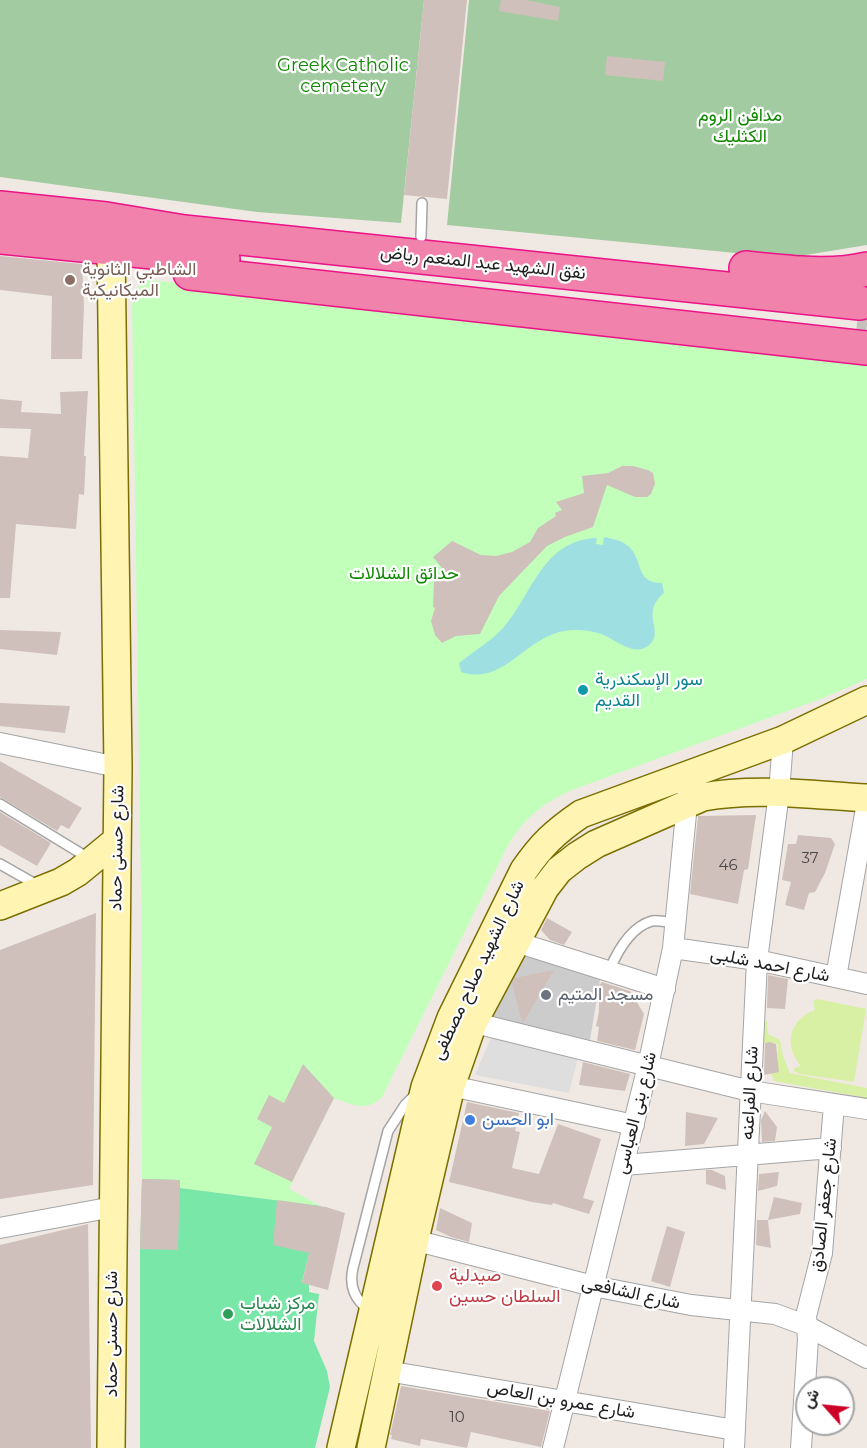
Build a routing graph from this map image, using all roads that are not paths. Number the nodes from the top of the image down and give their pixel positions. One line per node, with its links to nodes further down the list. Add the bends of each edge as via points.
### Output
1 (422, 204): 4 (lane)
2 (0, 208): 5 (highway)
3 (0, 237): 5 (highway)
4 (421, 237): 5 (highway, via 146,211 125,213); 6 (highway, via 787,272)
5 (112, 238): 6 (highway, نفق الشهيد عبد المنعم رياض, via 184,232); 6 (highway, via 137,262 164,270); 10 (main road, شارع حسنى حماد)
6 (863, 311)
7 (867, 700): 8 (main road, شارع الشهيد صلاح مصطفى)
8 (783, 740): 11 (main road, شارع الشهيد صلاح مصطفى); 12 (street, شارع الفراعنه)
9 (0, 743): 10 (street)
10 (118, 767): 17 (main road, شارع حسنى حماد)
11 (689, 773): 14 (street, شارع بنى العباسى); 30 (main road, شارع الشهيد صلاح مصطفى, via 581,814 539,849 524,870)
12 (780, 793): 13 (main road, شارع الشهيد صلاح مصطفى); 14 (main road, شارع الشهيد صلاح مصطفى, via 719,794); 25 (street, شارع الفراعنه)
13 (867, 798)
14 (688, 802): 22 (street, شارع بنى العباسى); 23 (main road, شارع الشهيد صلاح مصطفى, via 577,856 545,888)
15 (867, 803): 27 (street)
16 (0, 804): 18 (lane)
17 (117, 840): 18 (main road); 40 (main road, شارع حسنى حماد)
18 (94, 861): 20 (main road)
19 (0, 864): 20 (lane)
20 (43, 889): 21 (main road)
21 (0, 906)
22 (676, 924): 24 (street, شارع بنى العباسى); 26 (lane, via 660,921 643,926 620,947)
23 (516, 942): 26 (street); 30 (main road, شارع الشهيد صلاح مصطفى)
24 (673, 948): 25 (street, شارع احمد شلبى); 29 (street, شارع بنى العباسى)
25 (757, 960): 27 (street, شارع احمد شلبى); 33 (street, شارع الفراعنه)
26 (609, 971): 29 (street)
27 (836, 977): 28 (street, شارع احمد شلبى)
28 (867, 984)
29 (665, 988): 31 (street, شارع بنى العباسى)
30 (462, 1020): 31 (street); 32 (main road, شارع الشهيد صلاح مصطفى)
31 (648, 1066): 33 (street); 36 (street, شارع بنى العباسى)
32 (438, 1086): 36 (street); 42 (main road, شارع الشهيد صلاح مصطفى); 45 (lane, via 405,1105 388,1131 353,1268 352,1288)
33 (750, 1091): 34 (street); 38 (street, شارع الفراعنه)
34 (834, 1104): 35 (street); 37 (street, شارع جعفر الصادق)
35 (867, 1109)
36 (634, 1125): 39 (street, شارع بنى العباسى)
37 (831, 1148): 38 (street); 46 (street, شارع جعفر الصادق, via 822,1253)
38 (746, 1155): 39 (street); 44 (street, شارع الفراعنه)
39 (624, 1165): 43 (street, شارع بنى العباسى)
40 (113, 1207): 41 (street); 51 (main road, شارع حسنى حماد)
41 (0, 1228)
42 (402, 1237): 43 (street, شارع الشافعى); 45 (main road, شارع الشهيد صلاح مصطفى); 48 (main road, شارع الشهيد صلاح مصطفى)
43 (593, 1286): 44 (street, شارع الشافعى); 49 (street, شارع بنى العباسى)
44 (740, 1310): 46 (street, شارع الشافعى, via 775,1314); 50 (street, شارع الفراعنه)
45 (372, 1312): 52 (main road, شارع الشهيد صلاح مصطفى)
46 (806, 1325): 47 (street, شارع الشافعى); 55 (street, شارع جعفر الصادق)
47 (867, 1358)
48 (387, 1371): 49 (street, شارع عمرو بن العاص); 53 (main road, شارع الشهيد صلاح مصطفى)
49 (565, 1401): 50 (street, شارع عمرو بن العاص); 54 (street, شارع بنى العباسى)
50 (734, 1439)
51 (111, 1448)
52 (342, 1448)
53 (371, 1448)
54 (553, 1448)
55 (801, 1448)

